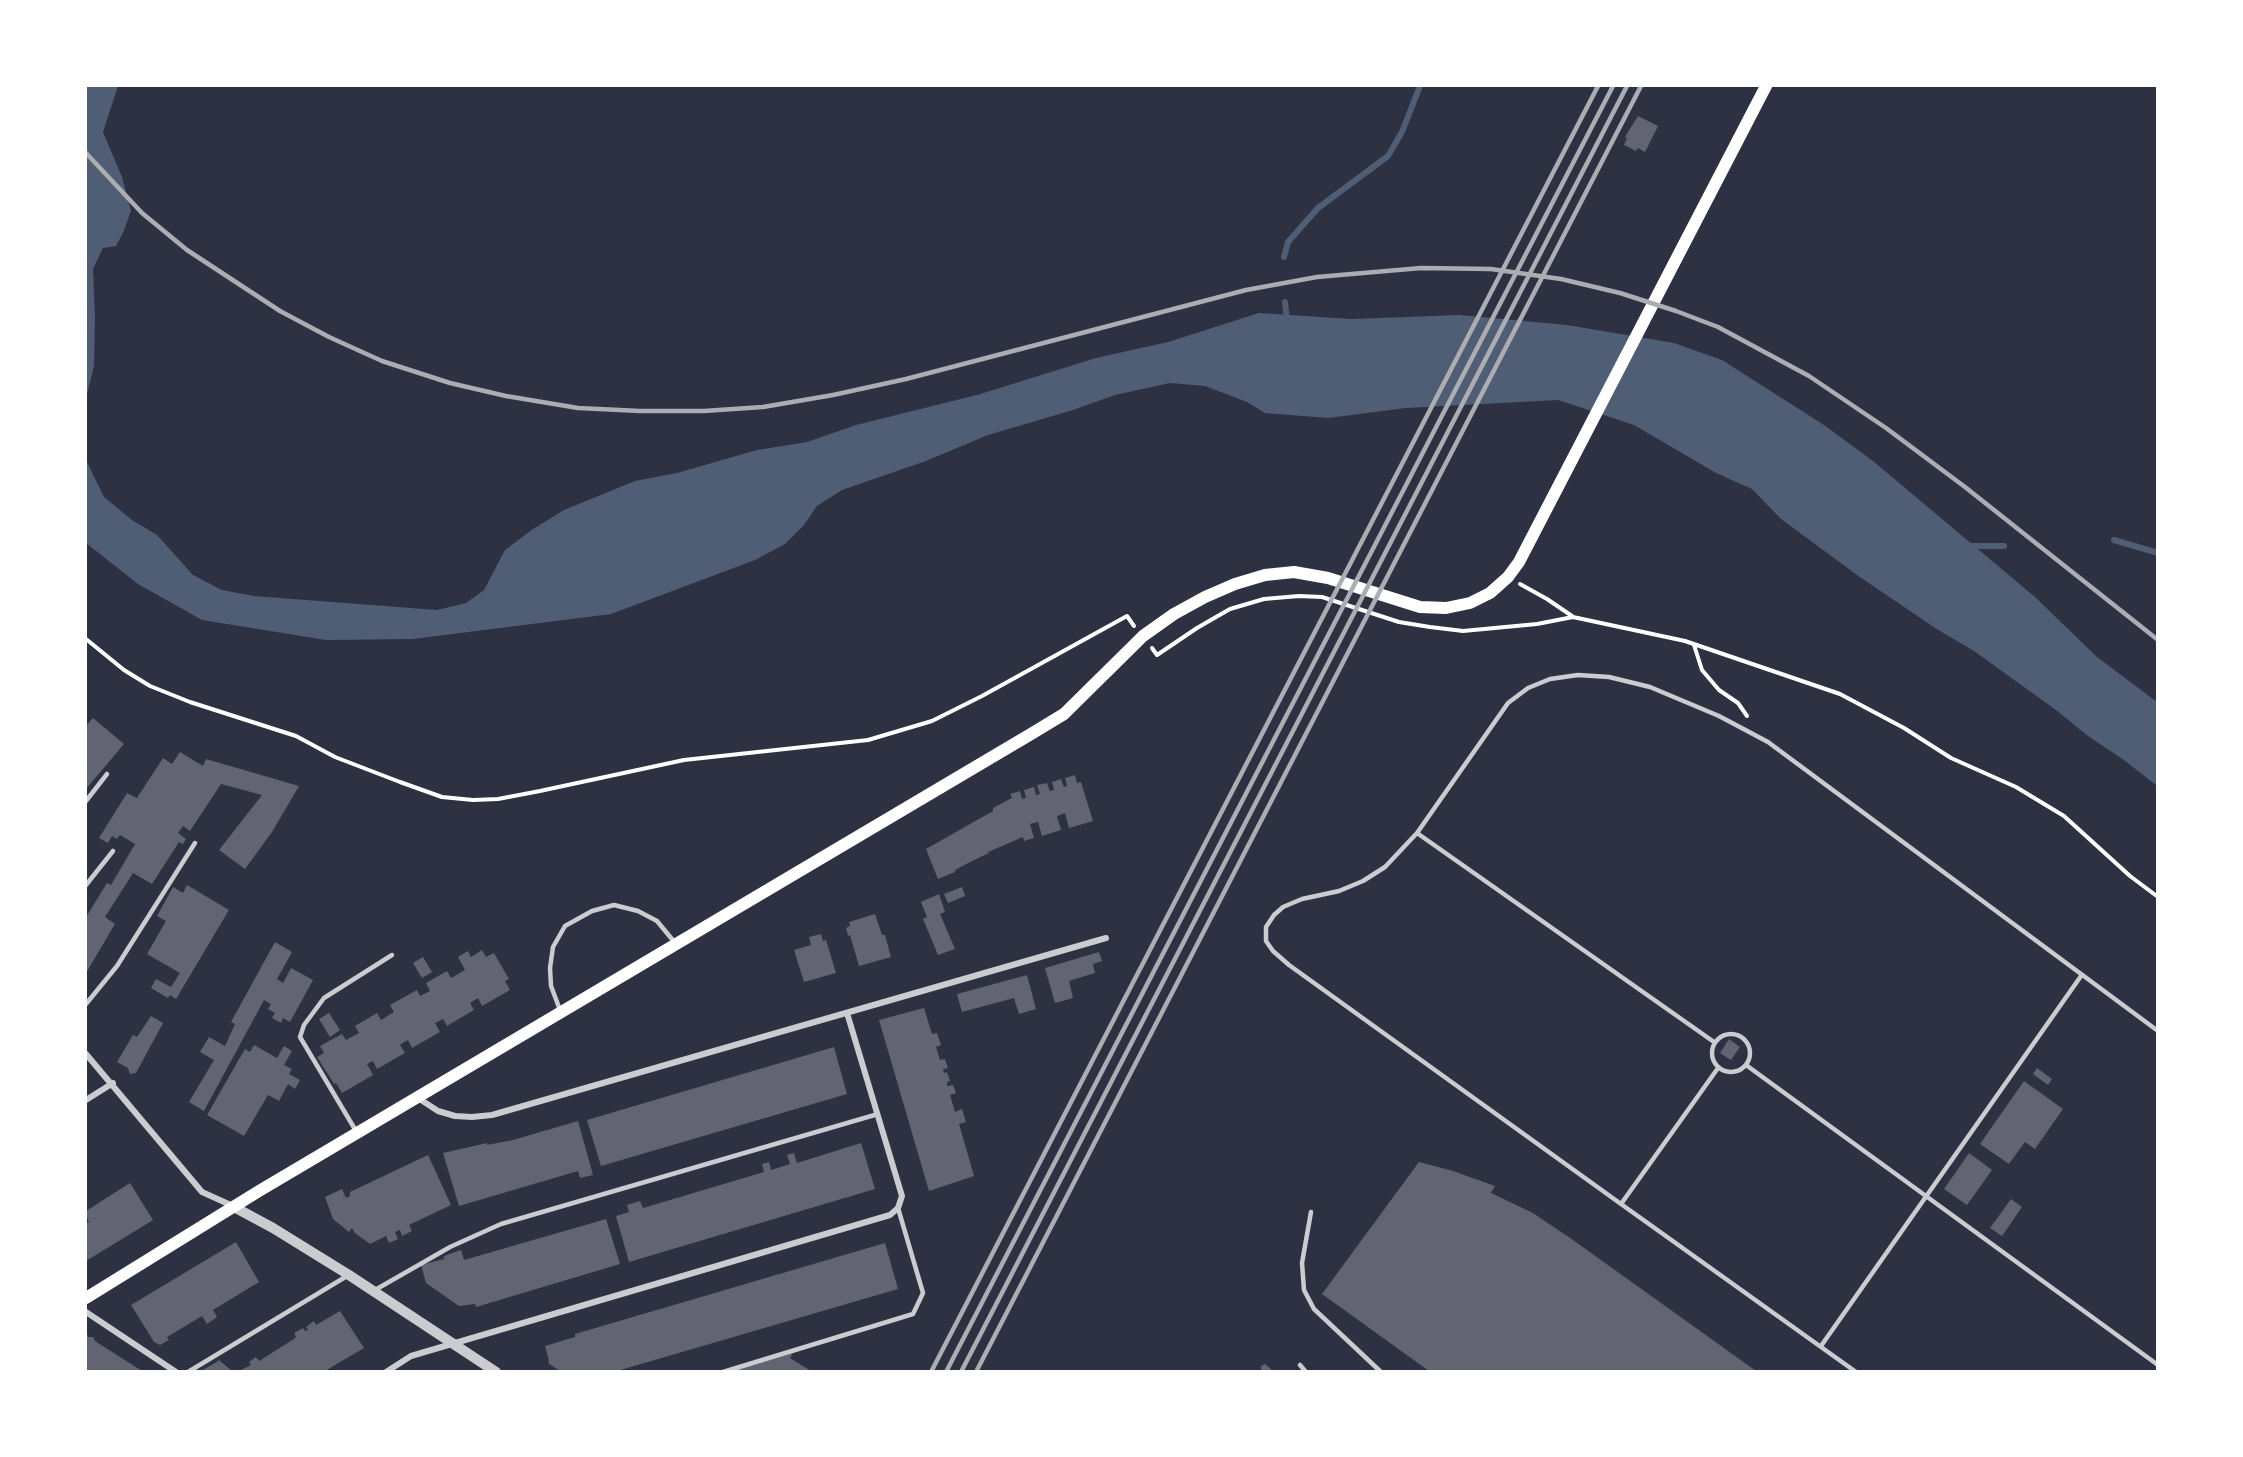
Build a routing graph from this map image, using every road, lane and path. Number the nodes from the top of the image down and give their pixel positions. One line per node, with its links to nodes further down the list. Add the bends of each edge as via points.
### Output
1 (1766, 86): 2 (main road)
2 (1508, 577): 4 (path); 17 (main road, via 1490,593 1470,603 1446,608 1420,607 1328,578 1294,572 1235,584 1174,614 1143,636 1064,714)
3 (1127, 616): 5 (path, via 982,696 901,731 868,740 684,760 498,799 473,800 442,797 335,757 296,736 150,686)
4 (1573, 616): 6 (path); 7 (path, via 1537,624 1463,631 1399,622 1322,597 1264,599 1230,609)
5 (86, 639)
6 (1694, 644): 8 (path, via 1702,670 1748,717); 15 (path, via 1840,694 1951,758 2016,787 2064,816)
7 (1157, 655)
8 (1743, 728): 11 (lane, via 1650,687 1609,677 1578,675 1550,679 1528,688 1508,703); 19 (lane, via 1816,776)
9 (107, 774): 10 (lane)
10 (86, 801)
11 (1417, 833): 24 (lane); 34 (lane, via 1384,867 1363,881 1283,907 1266,927 1266,941 1288,965)
12 (195, 843): 20 (lane, via 117,966)
13 (112, 851): 14 (lane)
14 (86, 885)
15 (2157, 897)
16 (1106, 938): 22 (street)
17 (676, 944): 21 (main road); 21 (lane, via 657,921 614,905 592,911 565,926 553,947 550,968 550,986)
18 (392, 955): 32 (lane, via 324,998 304,1024 300,1037)
19 (2081, 976): 23 (lane); 33 (lane)
20 (86, 1004)
21 (561, 1012): 29 (main road)
22 (847, 1013): 29 (street, via 492,1115 455,1116); 31 (street)
23 (2157, 1031)
24 (1714, 1042): 26 (lane, via 1733,1033 1743,1037 1749,1046); 27 (lane, via 1712,1061)
25 (86, 1054): 28 (street)
26 (1746, 1065): 27 (lane, via 1738,1071); 33 (lane)
27 (1718, 1068): 34 (lane)
28 (112, 1083): 30 (street); 35 (street, via 202,1192)
29 (417, 1097): 32 (main road)
30 (86, 1100)
31 (878, 1114): 36 (street, via 902,1196); 39 (lane, via 501,1224 450,1247)
32 (357, 1133): 35 (main road)
33 (1926, 1196): 43 (lane); 45 (lane)
34 (1621, 1204): 43 (lane)
35 (234, 1207): 38 (street); 40 (main road)
36 (898, 1208): 42 (street, via 890,1215); 50 (lane, via 923,1293 913,1314)
37 (1311, 1212): 52 (lane, via 1302,1263 1304,1290 1314,1309)
38 (349, 1275): 39 (street); 47 (lane)
39 (373, 1291): 42 (street)
40 (86, 1298)
41 (86, 1312): 46 (street)
42 (454, 1344): 48 (street, via 411,1356); 49 (street)
43 (1821, 1346): 53 (lane)
44 (1300, 1365): 51 (lane)
45 (2157, 1365)
46 (176, 1371)
47 (188, 1371)
48 (386, 1371)
49 (496, 1371)
50 (723, 1371)
51 (1306, 1371)
52 (1381, 1371)
53 (1856, 1371)

